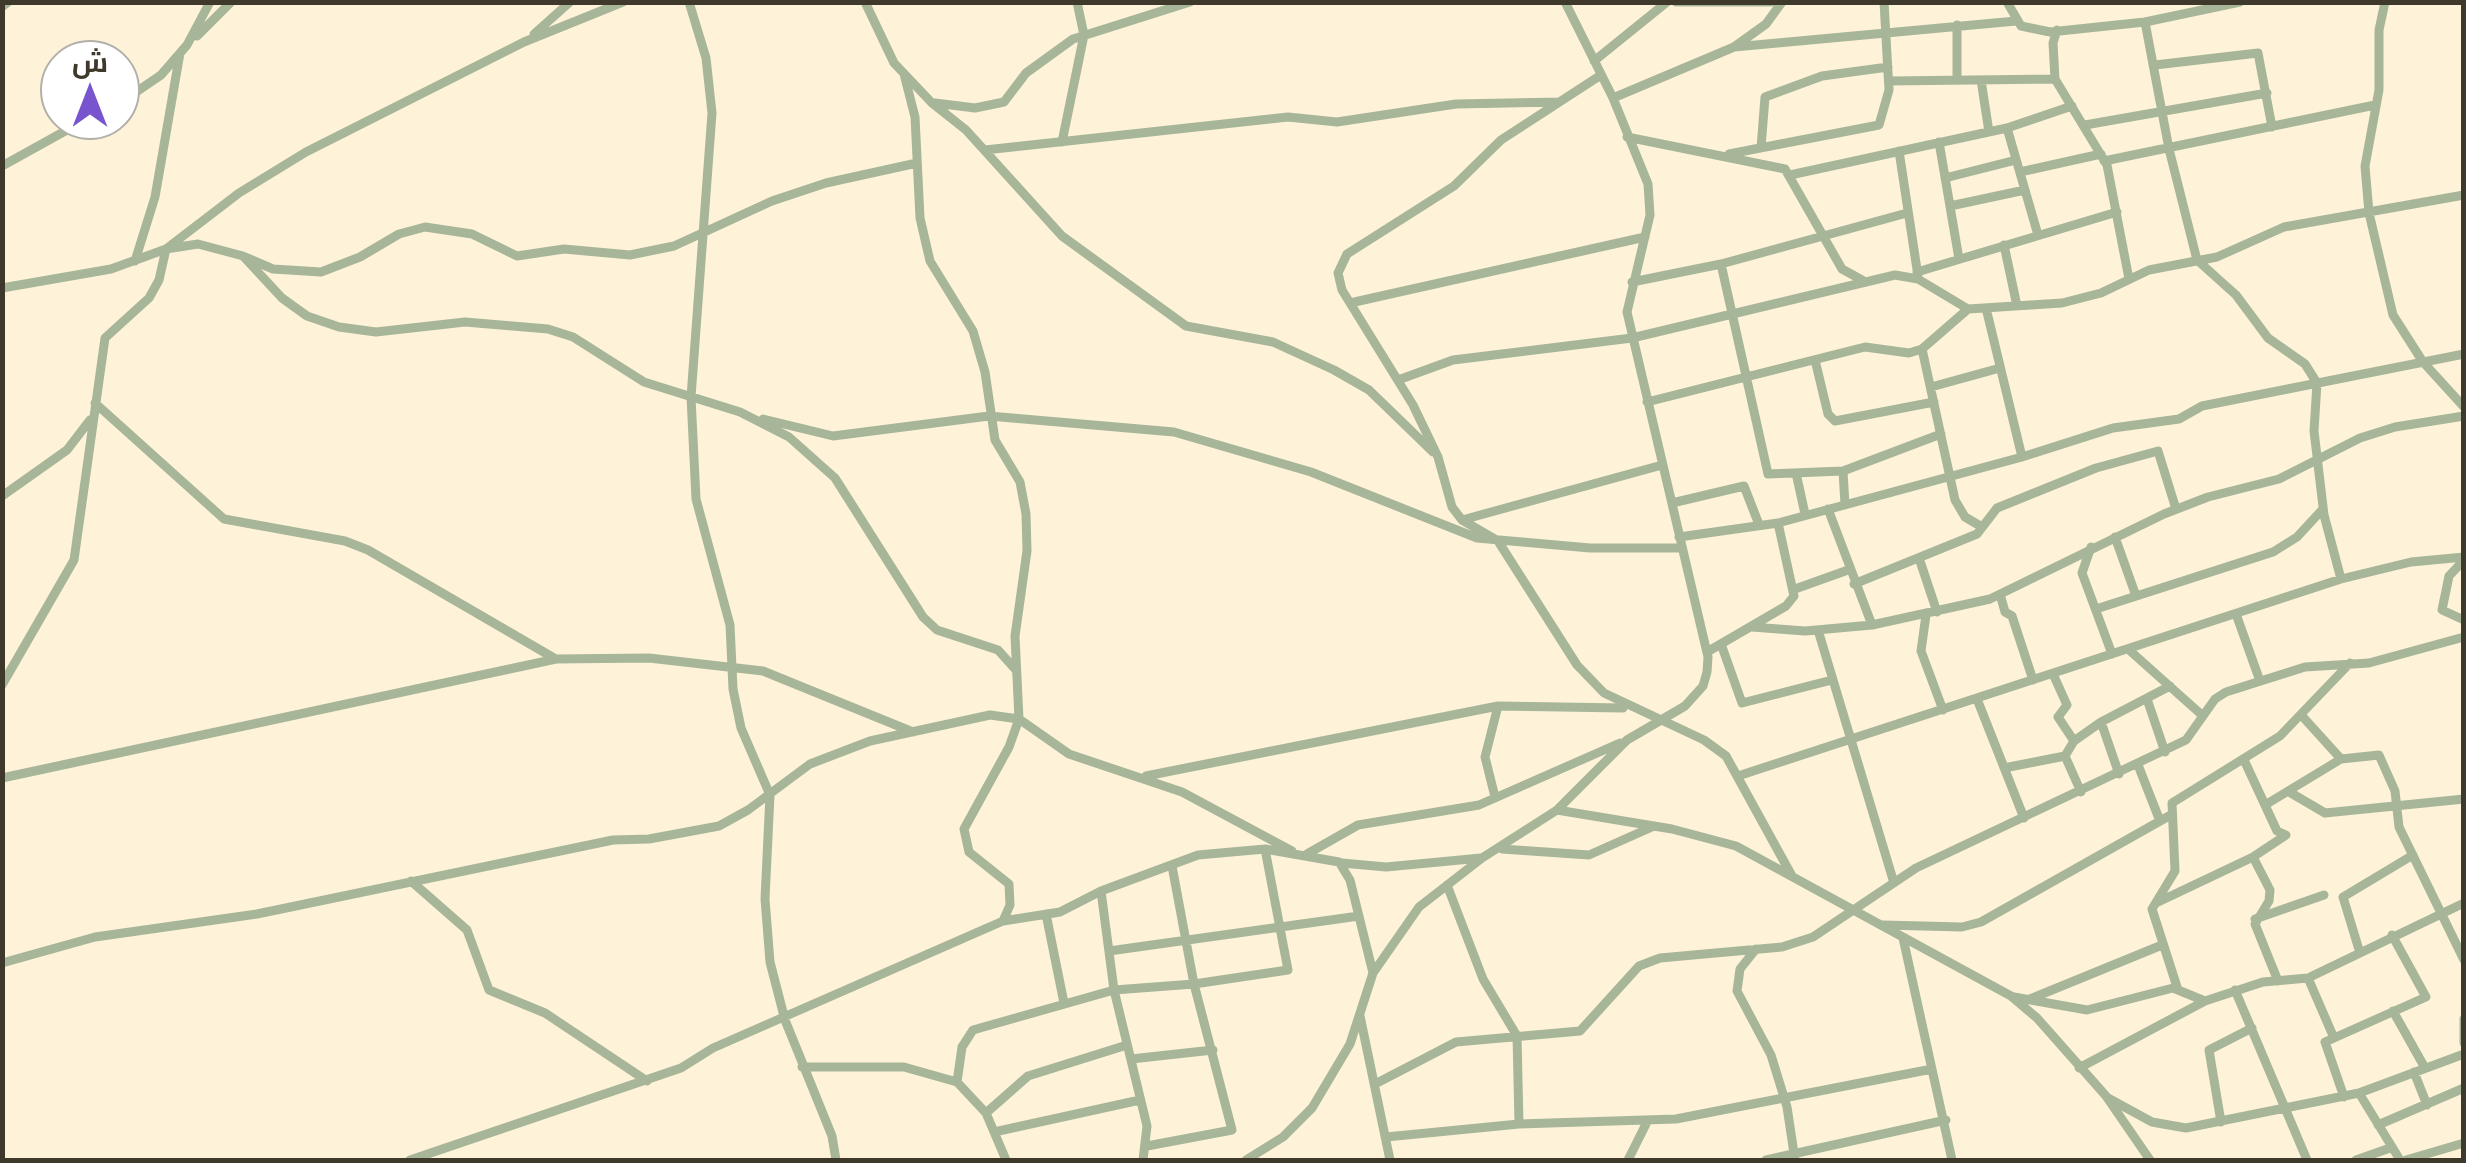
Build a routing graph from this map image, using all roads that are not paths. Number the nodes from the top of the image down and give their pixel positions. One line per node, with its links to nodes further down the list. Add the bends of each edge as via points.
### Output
1 (210, 2): 30 (street)
2 (231, 2): 30 (street)
3 (570, 2): 28 (street)
4 (623, 2): 28 (street)
5 (689, 2): 76 (street, via 706,58 712,114)
6 (866, 2): 34 (street)
7 (1077, 2): 27 (street)
8 (1565, 2): 31 (street)
9 (1667, 2): 20 (street)
10 (1676, 2): 11 (street)
11 (1771, 2)
12 (1782, 2): 29 (street, via 1766,24)
13 (1884, 2): 25 (street)
14 (2007, 2): 22 (street)
15 (2161, 2): 21 (street)
16 (2240, 2): 19 (street)
17 (2385, 2): 45 (street)
18 (1188, 3): 27 (street)
19 (2204, 5): 21 (street)
20 (1655, 6): 31 (street)
21 (2164, 18): 23 (street)
22 (2016, 21): 24 (street); 26 (street, via 2032,30)
23 (2145, 22): 26 (street); 32 (street)
24 (1957, 25): 25 (street); 36 (street)
25 (1886, 30): 29 (street); 33 (street)
26 (2057, 30): 38 (street)
27 (1084, 35): 44 (street, via 1052,51 1004,102 975,108); 54 (street)
28 (524, 42): 79 (street, via 270,172)
29 (1734, 47): 42 (street)
30 (184, 49): 40 (street); 83 (street, via 155,197)
31 (1594, 62): 35 (street)
32 (2155, 65): 41 (street, via 2252,51 2261,58); 47 (street)
33 (1888, 67): 39 (street); 56 (street, via 1822,76 1765,97)
34 (904, 74): 44 (street); 63 (street)
35 (1601, 75): 42 (street); 43 (street)
36 (1957, 80): 37 (street); 39 (street)
37 (1981, 80): 38 (street); 51 (street)
38 (2055, 80): 46 (street)
39 (1888, 81): 56 (street, via 1879,125)
40 (140, 93)
41 (2267, 93): 47 (street); 49 (street)
42 (1613, 98): 52 (street)
43 (1564, 102): 54 (street, via 1456,104 1338,122 1288,117); 90 (street, via 1501,140 1454,186 1347,254 1338,273)
44 (932, 103): 58 (street)
45 (2376, 105): 49 (street); 73 (street, via 2365,166)
46 (2072, 106): 48 (street); 50 (street)
47 (2165, 110): 48 (street); 57 (street)
48 (2085, 125): 61 (street)
49 (2272, 127): 57 (street)
50 (2007, 128): 51 (street); 62 (street)
51 (1990, 132): 55 (street)
52 (1626, 137): 60 (street); 77 (street, via 1648,184)
53 (49, 140): 64 (street)
54 (1062, 142): 58 (street)
55 (1939, 142): 59 (street); 67 (street)
56 (1761, 148): 60 (street)
57 (2169, 149): 61 (street); 82 (street)
58 (985, 150): 115 (street, via 1062,236 1156,308 1186,326 1306,354 1369,390)
59 (1900, 151): 66 (street); 72 (street)
60 (1721, 155): 66 (street, via 1778,166)
61 (2103, 158): 65 (street); 71 (street)
62 (2016, 160): 65 (street); 67 (street)
63 (917, 163): 76 (street, via 772,201); 112 (street, via 930,261 973,331)
64 (2, 166)
65 (2020, 172): 68 (street)
66 (1790, 175): 74 (street)
67 (1945, 178): 70 (street)
68 (2025, 190): 70 (street); 75 (street)
69 (2464, 194): 73 (street)
70 (1950, 206): 81 (street)
71 (2117, 212): 75 (street); 86 (street)
72 (1907, 213): 74 (street); 85 (street)
73 (2369, 213): 82 (street, via 2284,226); 99 (street, via 2393,315)
74 (1823, 234): 84 (street); 87 (street, via 1842,269)
75 (2038, 235): 78 (street)
76 (702, 236): 80 (street, via 630,255 564,249 517,256 472,234 425,227 320,272 273,268); 105 (street)
77 (1646, 237): 88 (street); 90 (street)
78 (2004, 245): 81 (street); 91 (street)
79 (166, 249): 80 (street, via 198,244); 83 (street); 108 (street, via 149,298 106,338)
80 (243, 256): 105 (street, via 282,298 340,327 376,332 465,322 548,329 644,382)
81 (1959, 259): 85 (street)
82 (2197, 260): 86 (street); 103 (street)
83 (135, 261): 89 (street)
84 (1722, 264): 88 (street); 94 (street)
85 (1918, 276): 87 (street); 93 (street)
86 (2129, 278): 91 (street, via 2092,297)
87 (1862, 280): 94 (street)
88 (1632, 282): 95 (street)
89 (2, 288)
90 (1350, 304): 102 (street)
91 (2017, 306): 92 (street)
92 (1986, 308): 93 (street); 100 (street)
93 (1968, 309): 96 (street)
94 (1733, 311): 95 (street); 101 (street)
95 (1632, 338): 102 (street, via 1453,360); 106 (street)
96 (1922, 348): 98 (street, via 1909,353 1865,347); 104 (street)
97 (2464, 354): 99 (street)
98 (1815, 360): 101 (street); 107 (street, via 1835,421)
99 (2422, 362): 103 (street); 109 (street)
100 (2000, 368): 104 (street); 116 (street)
101 (1747, 378): 106 (street); 120 (street, via 1768,474)
102 (1398, 380): 115 (street)
103 (2317, 383): 116 (street, via 2202,406 2180,419 2113,428); 117 (street)
104 (1931, 387): 107 (street)
105 (691, 397): 110 (street); 159 (street, via 696,500 730,625)
106 (1647, 402): 118 (street)
107 (1934, 402): 114 (street)
108 (95, 403): 111 (street); 157 (street, via 224,519 368,550)
109 (2464, 408)
110 (740, 412): 112 (street, via 833,436); 160 (street, via 789,437 835,478 923,617 937,630 998,650)
111 (93, 416): 122 (street, via 66,450); 165 (street, via 74,560)
112 (989, 416): 134 (street, via 1174,432 1312,472 1456,531); 160 (street, via 994,440 1020,482 1026,514)
113 (2464, 416): 117 (street, via 2395,427)
114 (1941, 434): 119 (street); 121 (street)
115 (1438, 457): 129 (street)
116 (2022, 457): 121 (street)
117 (2318, 460): 126 (street, via 2279,480); 127 (street)
118 (1662, 465): 123 (street); 129 (street)
119 (1842, 472): 120 (street); 124 (street)
120 (1796, 473): 128 (street)
121 (1950, 477): 124 (street); 132 (street, via 1965,517)
122 (2, 496)
123 (1672, 503): 130 (street, via 1744,486); 135 (street)
124 (1845, 505): 125 (street)
125 (1828, 508): 128 (street); 139 (street)
126 (2176, 509): 132 (street, via 2158,451 1996,508); 133 (street)
127 (2323, 509): 140 (street); 144 (street, via 2273,552)
128 (1805, 514): 131 (street)
129 (1462, 520): 134 (street)
130 (1758, 522): 131 (street); 135 (street)
131 (1778, 523): 142 (street)
132 (1982, 527): 137 (street)
133 (2116, 537): 136 (street); 144 (street)
134 (1498, 541): 135 (street, via 1590,548); 170 (street, via 1578,665)
135 (1681, 542): 155 (street)
136 (2091, 547): 143 (street); 145 (street, via 2082,569)
137 (1919, 558): 141 (street); 146 (street)
138 (2464, 559): 140 (street, via 2411,562); 148 (street, via 2449,576 2442,610)
139 (1848, 570): 141 (street); 142 (street)
140 (2341, 579): 147 (street)
141 (1854, 584): 149 (street)
142 (1795, 589): 150 (street, via 1786,606)
143 (2000, 594): 146 (street); 163 (street)
144 (2136, 596): 145 (street)
145 (2096, 609): 156 (street)
146 (1931, 613): 149 (street); 171 (street, via 1921,651)
147 (2236, 614): 154 (street); 164 (street)
148 (2464, 620)
149 (1872, 625): 151 (street)
150 (1749, 627): 151 (street); 153 (street)
151 (1818, 630): 162 (street)
152 (2464, 637): 158 (street)
153 (1722, 644): 155 (street); 162 (street, via 1742,703)
154 (2128, 649): 156 (street); 166 (street)
155 (1707, 652): 175 (street, via 1703,686)
156 (2112, 654): 161 (street)
157 (556, 659): 159 (street); 190 (street)
158 (2350, 664): 164 (street, via 2305,667); 173 (street)
159 (732, 666): 177 (street, via 792,682); 193 (street, via 741,728)
160 (1016, 670): 174 (street)
161 (2053, 674): 163 (street); 180 (street, via 2067,705 2058,718)
162 (1832, 680): 179 (street)
163 (2033, 680): 167 (street)
164 (2260, 681): 172 (street, via 2226,692)
165 (2, 685)
166 (2170, 686): 168 (street); 172 (street)
167 (1977, 698): 171 (street); 186 (street)
168 (2147, 699): 176 (street); 181 (street)
169 (1498, 706): 170 (street); 189 (street); 194 (street, via 1486,757)
170 (1628, 709): 175 (street)
171 (1943, 710): 179 (street)
172 (2203, 716): 181 (street, via 2186,740)
173 (2303, 716): 183 (street); 184 (street)
174 (1019, 719): 177 (street, via 990,716); 189 (street, via 1069,754); 224 (street, via 964,830 969,852 1008,884)
175 (1662, 720): 178 (street); 188 (street, via 1715,748)
176 (2102, 722): 180 (street); 187 (street)
177 (916, 732): 193 (street, via 810,764)
178 (1627, 740): 194 (street); 198 (street)
179 (1848, 740): 188 (street); 213 (street)
180 (2074, 742): 182 (street)
181 (2165, 752): 185 (street)
182 (2065, 756): 186 (street); 191 (street)
183 (2341, 759): 192 (street); 197 (street, via 2379,755)
184 (2244, 762): 196 (street); 200 (street, via 2176,797)
185 (2138, 765): 187 (street); 200 (street)
186 (2004, 768): 199 (street)
187 (2120, 774): 191 (street)
188 (1741, 775): 211 (street)
189 (1143, 776): 204 (street)
190 (2, 778)
191 (2080, 792): 199 (street)
192 (2290, 793): 196 (street); 197 (street, via 2325,813)
193 (770, 796): 212 (street, via 719,826); 250 (street, via 766,930)
194 (1494, 797): 205 (street, via 1358,824)
195 (2464, 800): 197 (street)
196 (2265, 805): 207 (street, via 2286,835)
197 (2396, 805): 206 (street, via 2398,827)
198 (1557, 810): 201 (street); 203 (street)
199 (2024, 818): 213 (street)
200 (2165, 818): 218 (street, via 2175,871); 225 (street, via 1982,922)
201 (1652, 827): 203 (street, via 1589,855); 211 (street, via 1736,846)
202 (1264, 849): 204 (street); 210 (street, via 1198,855); 226 (street)
203 (1502, 849): 208 (street)
204 (1292, 851): 205 (street)
205 (1307, 854): 209 (street)
206 (2413, 855): 221 (street); 233 (street, via 2343,897)
207 (2253, 857): 218 (street); 223 (street, via 2270,890)
208 (1482, 858): 209 (street, via 1386,867); 214 (street)
209 (1339, 862): 222 (street)
210 (1172, 866): 215 (street); 229 (street)
211 (1792, 876): 219 (street)
212 (410, 881): 235 (street, via 257,914 83,940); 263 (street, via 467,930 489,990 545,1014)
213 (1894, 883): 219 (street)
214 (1446, 885): 236 (street, via 1420,907); 252 (street, via 1484,979)
215 (1101, 890): 220 (street); 232 (street)
216 (2324, 895): 223 (street)
217 (2464, 903): 221 (street)
218 (2155, 904): 230 (street, via 2152,917)
219 (1855, 912): 225 (street); 231 (street, via 1814,937)
220 (1046, 914): 224 (street); 246 (street)
221 (2444, 914): 227 (street); 234 (street)
222 (1359, 916): 226 (street); 236 (street)
223 (2255, 919): 238 (street)
224 (1003, 921): 250 (street)
225 (1880, 925): 228 (street)
226 (1281, 926): 229 (street); 239 (street, via 1288,970)
227 (2392, 935): 233 (street); 247 (street, via 2426,995)
228 (1903, 938): 243 (street); 260 (street)
229 (1186, 940): 232 (street); 239 (street)
230 (2162, 945): 241 (street); 244 (street)
231 (1756, 949): 252 (street, via 1649,962 1621,982 1580,1031); 268 (street, via 1740,969 1737,991 1772,1055)
232 (1109, 951): 240 (street)
233 (2360, 952): 237 (street)
234 (2464, 960)
235 (2, 963)
236 (1373, 973): 248 (street)
237 (2308, 978): 238 (street); 253 (street)
238 (2278, 981): 242 (street)
239 (1194, 984): 240 (street); 256 (street)
240 (1114, 990): 246 (street); 255 (street)
241 (2178, 990): 244 (street, via 2086,1010); 245 (street)
242 (2236, 990): 245 (street); 251 (street)
243 (2011, 996): 244 (street); 261 (street)
244 (2027, 1000)
245 (2205, 1001): 261 (street)
246 (1064, 1003): 264 (street, via 973,1030 962,1047)
247 (2394, 1011): 253 (street); 262 (street)
248 (1360, 1016): 265 (street); 290 (street, via 1303,1120)
249 (2464, 1019): 254 (street)
250 (785, 1020): 259 (street); 263 (street)
251 (2252, 1028): 273 (street); 277 (street, via 2210,1050)
252 (1517, 1036): 265 (street, via 1456,1042); 278 (street)
253 (2334, 1038): 270 (street, via 2324,1047)
254 (2464, 1042)
255 (1127, 1044): 258 (street); 274 (street, via 1028,1076)
256 (1213, 1050): 258 (street); 283 (street, via 1232,1130)
257 (2464, 1054): 262 (street)
258 (1130, 1059): 271 (street)
259 (802, 1067): 264 (street, via 904,1067); 287 (street)
260 (1932, 1068): 268 (street); 275 (street)
261 (2078, 1068): 269 (street)
262 (2420, 1070): 267 (street); 272 (street)
263 (647, 1081): 286 (street)
264 (957, 1082): 274 (street)
265 (1375, 1084): 281 (street)
266 (2464, 1088): 272 (street)
267 (2359, 1093): 270 (street); 279 (street)
268 (1784, 1096): 276 (street); 285 (street)
269 (2106, 1096): 277 (street, via 2168,1126); 295 (street)
270 (2344, 1096): 273 (street)
271 (1140, 1100): 280 (street); 283 (street)
272 (2427, 1105): 279 (street)
273 (2287, 1110): 277 (street); 296 (street)
274 (986, 1113): 280 (street)
275 (1946, 1120): 285 (street); 294 (street)
276 (1647, 1122): 278 (street); 292 (street)
277 (2221, 1122)
278 (1520, 1124): 281 (street)
279 (2378, 1125): 284 (street)
280 (994, 1132): 288 (street)
281 (1386, 1137): 291 (street)
282 (2464, 1143): 298 (street)
283 (1146, 1146): 289 (street)
284 (2390, 1148): 297 (street); 298 (street)
285 (1795, 1158): 293 (street)
286 (410, 1160)
287 (836, 1160)
288 (1006, 1160)
289 (1143, 1160)
290 (1246, 1160)
291 (1390, 1160)
292 (1628, 1160)
293 (1766, 1160)
294 (1952, 1160)
295 (2150, 1160)
296 (2308, 1160)
297 (2356, 1160)
298 (2403, 1160)

